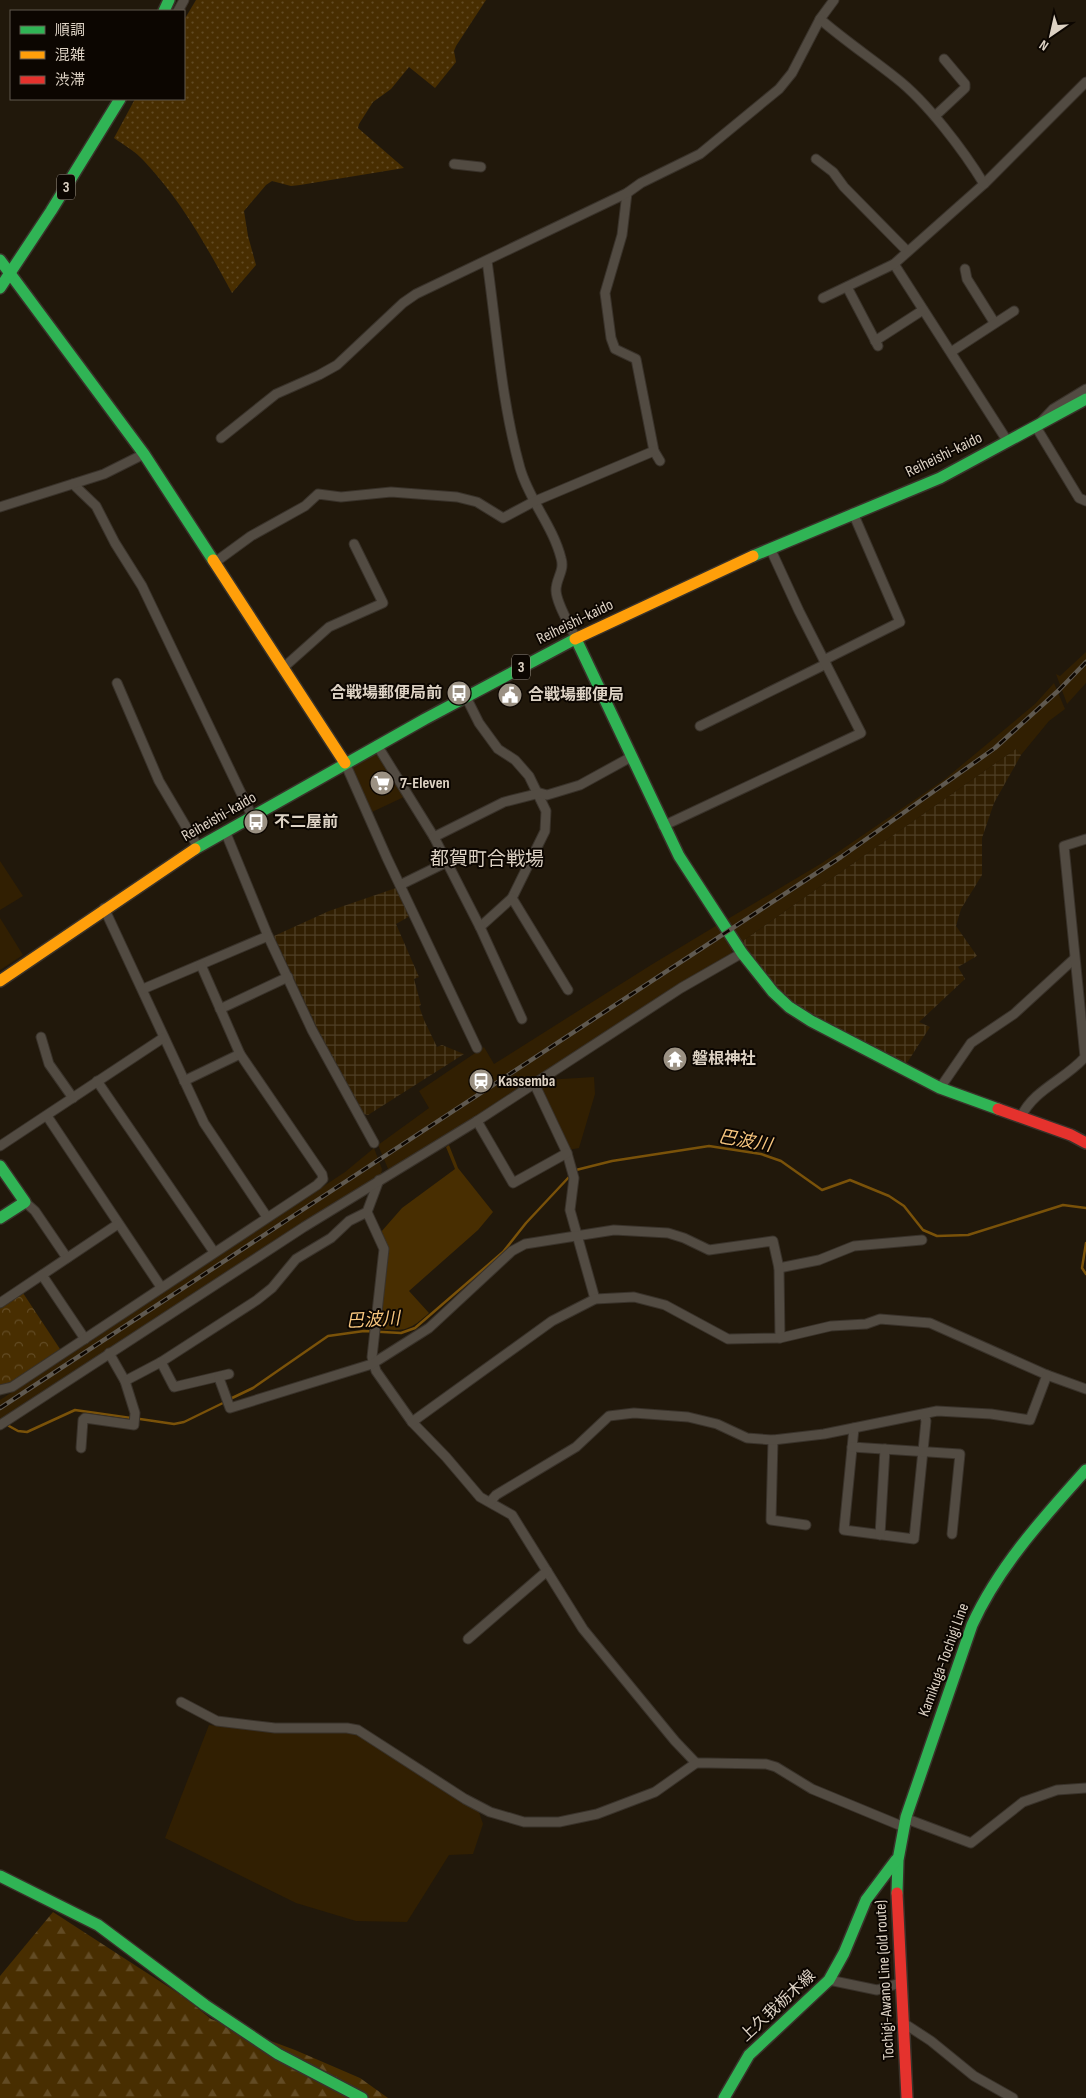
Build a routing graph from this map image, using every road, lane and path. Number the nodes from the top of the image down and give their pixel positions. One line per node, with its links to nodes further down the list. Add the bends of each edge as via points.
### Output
1 (834, 0): 2 (street)
2 (820, 19): 6 (street, via 897,78); 11 (street, via 792,73 779,90 700,154)
3 (944, 59): 6 (street, via 965,88)
4 (1086, 82): 10 (street)
5 (119, 100): 17 (main road, 3)
6 (935, 116): 10 (street)
7 (816, 159): 12 (street, via 833,172)
8 (454, 164): 9 (street)
9 (481, 167)
10 (984, 184): 12 (street)
11 (626, 193): 14 (street); 30 (street, via 622,235 604,298 615,349 636,360)
12 (907, 251): 15 (street)
13 (0, 260): 17 (main road)
14 (487, 261): 28 (street, via 416,294 337,365 276,394); 34 (street, via 505,405 520,469)
15 (894, 264): 19 (street); 21 (street)
16 (966, 269): 23 (street, via 966,279)
17 (10, 274): 18 (main road, 3); 31 (main road)
18 (0, 288)
19 (847, 288): 20 (street); 21 (street, via 877,344)
20 (823, 298)
21 (924, 310): 24 (street)
22 (1014, 311): 23 (street)
23 (994, 322): 24 (street)
24 (951, 352): 29 (street)
25 (1086, 390): 27 (street, via 1053,409)
26 (1086, 399): 27 (main road, Reiheishi-kaido / 3)
27 (1036, 427): 29 (main road, Reiheishi-kaido / 3); 35 (street, via 1079,498)
28 (220, 438)
29 (1008, 442): 37 (main road, Reiheishi-kaido / 3, via 940,478)
30 (654, 451): 32 (street); 34 (street)
31 (144, 454): 33 (street, via 104,474); 40 (main road)
32 (660, 461)
33 (73, 484): 36 (street); 51 (street, via 96,506 142,586)
34 (533, 502): 40 (street, via 503,518 477,502 457,497 391,492 341,497 318,494 305,506 251,536); 41 (street, via 561,557 563,568 556,593)
35 (1086, 502)
36 (0, 507)
37 (853, 513): 39 (main road, Reiheishi-kaido / 3); 42 (street, via 900,622)
38 (354, 544): 43 (street, via 383,603 329,627)
39 (770, 548): 41 (main road, Reiheishi-kaido / 3); 42 (street)
40 (214, 563): 43 (main road)
41 (576, 639): 45 (main road, Reiheishi-kaido / 3); 48 (main road)
42 (825, 662): 46 (street); 52 (street, via 861,733)
43 (283, 668): 49 (main road)
44 (117, 683): 56 (street, via 159,781)
45 (466, 698): 47 (main road, Reiheishi-kaido / 3); 50 (street, via 478,722 498,749 515,760)
46 (700, 726)
47 (377, 745): 49 (main road, Reiheishi-kaido / 3); 54 (street)
48 (631, 757): 50 (street, via 580,785 547,795); 52 (main road)
49 (345, 763): 51 (main road, Reiheishi-kaido / 3); 58 (street)
50 (540, 793): 54 (street, via 504,802); 59 (street, via 546,811 545,831)
51 (252, 816): 53 (main road, Reiheishi-kaido / 3)
52 (663, 826): 63 (main road, via 693,879)
53 (225, 831): 56 (main road, Reiheishi-kaido / 3); 62 (street)
54 (434, 836): 57 (street)
55 (1086, 839): 64 (street, via 1064,846)
56 (198, 847): 60 (main road, Reiheishi-kaido / 3)
57 (447, 862): 58 (street); 61 (street)
58 (400, 885): 74 (street)
59 (512, 898): 61 (street); 69 (street)
60 (104, 908): 67 (main road, Reiheishi-kaido / 3); 68 (street)
61 (480, 927): 71 (street)
62 (268, 936): 65 (street); 66 (street)
63 (742, 953): 78 (street, via 681,988); 79 (main road, via 773,992 799,1014)
64 (1074, 959): 79 (street, via 1014,1014 971,1043); 82 (street, via 1085,1058 1040,1093)
65 (201, 965): 68 (street); 70 (street)
66 (288, 977): 70 (street); 84 (street, via 312,1030)
67 (0, 982)
68 (143, 989): 73 (street)
69 (568, 990)
70 (220, 1009): 75 (street)
71 (522, 1019)
72 (41, 1037): 80 (street, via 49,1064)
73 (163, 1038): 76 (street); 77 (street)
74 (477, 1048)
75 (240, 1054): 77 (street); 92 (street, via 323,1177 317,1185)
76 (97, 1081): 80 (street); 97 (street)
77 (184, 1081): 92 (street, via 204,1123)
78 (534, 1083): 83 (street); 87 (street)
79 (940, 1088): 82 (main road)
80 (73, 1098): 81 (street)
81 (46, 1116): 86 (street); 94 (street)
82 (1021, 1117): 85 (main road, via 1071,1135)
83 (477, 1121): 87 (street, via 513,1183); 89 (street)
84 (374, 1143)
85 (1086, 1144)
86 (0, 1146)
87 (567, 1153): 95 (street, via 574,1178 570,1210)
88 (0, 1166): 90 (main road)
89 (379, 1180): 91 (street); 106 (street)
90 (25, 1202): 93 (main road); 98 (street)
91 (367, 1212): 107 (street, via 296,1259 257,1300); 108 (street, via 384,1249)
92 (268, 1217): 97 (street)
93 (0, 1218)
94 (118, 1224): 98 (street); 101 (street)
95 (577, 1235): 99 (street, via 614,1230 668,1233 712,1250 773,1241); 102 (street); 108 (street, via 525,1244 512,1252 453,1309)
96 (922, 1240): 99 (street, via 854,1246 819,1260)
97 (214, 1252): 101 (street)
98 (67, 1258): 100 (street)
99 (779, 1268): 104 (street)
100 (42, 1275): 103 (street); 105 (street)
101 (161, 1287): 105 (street)
102 (595, 1299): 104 (street, via 634,1297 665,1305 728,1339); 116 (street, via 552,1321)
103 (0, 1303)
104 (780, 1338): 110 (street, via 880,1319 910,1320 930,1323 958,1334)
105 (85, 1339): 114 (street, via 12,1387)
106 (109, 1353): 112 (street); 117 (street)
107 (161, 1362): 111 (street, via 174,1387); 112 (street)
108 (372, 1364): 111 (street, via 230,1408); 116 (street)
109 (229, 1374): 111 (street)
110 (1047, 1374): 113 (street); 115 (street, via 1030,1420 960,1411)
111 (219, 1378)
112 (125, 1381): 121 (street, via 135,1413 134,1425 85,1418)
113 (1086, 1389)
114 (0, 1390)
115 (924, 1414): 118 (street); 123 (street)
116 (412, 1422): 125 (street, via 480,1497)
117 (0, 1425)
118 (854, 1428): 119 (street); 120 (street)
119 (773, 1440): 125 (street, via 747,1438 717,1424 688,1417 642,1413 608,1416 576,1447 496,1495); 126 (street, via 771,1520)
120 (852, 1447): 122 (street); 128 (street, via 844,1530)
121 (81, 1448)
122 (885, 1449): 123 (street); 128 (street)
123 (922, 1452): 127 (street, via 960,1454); 128 (street, via 914,1539)
124 (1086, 1470): 134 (main road, Kamikuga-Tochigi Line, via 1015,1554 985,1597 975,1618)
125 (490, 1502): 129 (street, via 512,1516)
126 (806, 1525)
127 (952, 1534)
128 (880, 1535)
129 (547, 1571): 130 (street); 132 (street, via 583,1629)
130 (468, 1639)
131 (181, 1702): 132 (street, via 217,1721 276,1728 358,1730 490,1812 524,1822 559,1822 597,1814 655,1792)
132 (696, 1763): 134 (street, via 776,1767 812,1789)
133 (1086, 1788): 134 (street, via 1057,1790 1023,1802 972,1843)
134 (906, 1823): 135 (main road, Kamikuga-Tochigi Line)
135 (896, 1860): 137 (main road, 上久我栃木線, via 866,1900); 138 (main road, Tochigi-Awano Line (old route))
136 (0, 1876): 140 (main road, via 98,1925 278,2054)
137 (830, 1980): 138 (street, via 876,1990); 141 (main road, 上久我栃木線, via 749,2055)
138 (900, 1983): 139 (main road, Tochigi-Awano Line (old route))
139 (902, 2022): 142 (main road, Tochigi-Awano Line (old route)); 143 (street, via 974,2076)
140 (362, 2098)
141 (724, 2098)
142 (907, 2098)
143 (1013, 2098)

